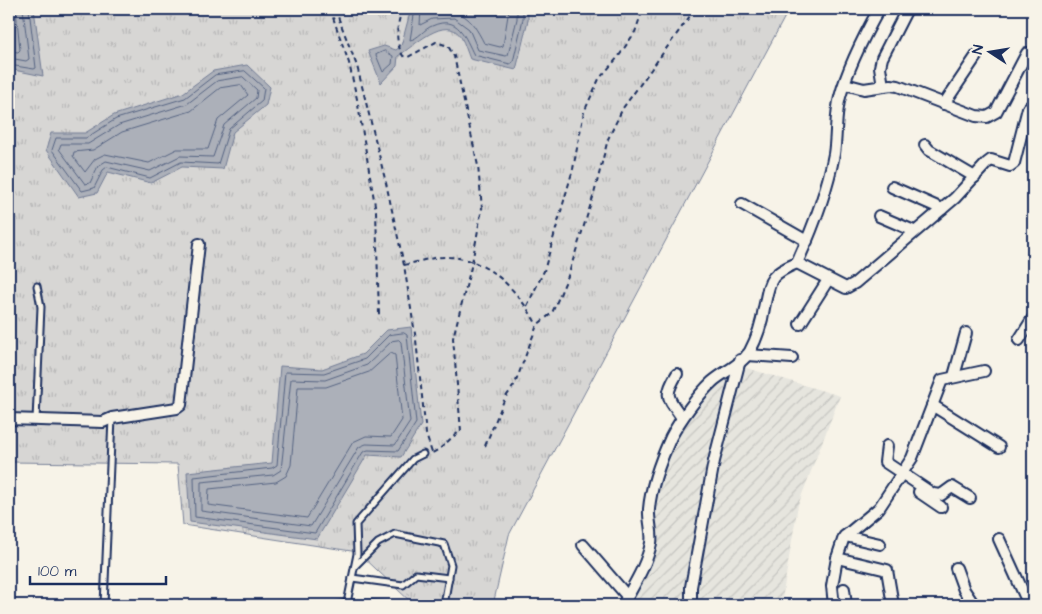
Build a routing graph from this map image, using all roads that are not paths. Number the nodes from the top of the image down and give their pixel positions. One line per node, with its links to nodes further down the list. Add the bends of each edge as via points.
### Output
1 (878, 9): 5 (street)
2 (907, 9): 6 (street, via 882,58)
3 (1028, 52): 7 (street, via 994,114 976,116)
4 (977, 55): 7 (street)
5 (845, 84): 6 (street, via 864,89); 16 (street, via 836,112 834,151 824,194)
6 (883, 86): 7 (street, via 898,86)
7 (944, 104)
8 (1033, 104): 10 (street, via 1028,108 1014,163 1010,166 991,160)
9 (925, 146): 10 (street)
10 (975, 177): 13 (street)
11 (892, 187): 13 (street)
12 (742, 204): 16 (street)
13 (942, 209): 15 (street)
14 (879, 216): 15 (street)
15 (914, 231): 19 (street, via 855,283 846,288)
16 (807, 241): 18 (street)
17 (199, 244): 31 (street, via 181,405)
18 (797, 263): 19 (street); 25 (street, via 773,277 767,288 759,326)
19 (828, 280): 21 (street)
20 (37, 286): 34 (lane, via 42,307)
21 (800, 324)
22 (1031, 325): 24 (street)
23 (966, 334): 29 (street)
24 (1019, 340)
25 (744, 358): 26 (street); 32 (street, via 711,383); 58 (street, via 714,461)
26 (792, 358)
27 (984, 370): 29 (street)
28 (676, 374): 32 (street, via 667,396)
29 (954, 376): 30 (street, via 942,380)
30 (932, 405): 36 (street); 38 (street, via 912,458)
31 (112, 418): 34 (street, via 96,422); 53 (lane)
32 (682, 418): 51 (street, via 658,470 649,511 652,540 649,554)
33 (9, 419): 34 (street)
34 (36, 420)
35 (888, 446): 38 (street, via 884,460)
36 (999, 448)
37 (423, 454): 46 (lane, via 414,459 356,524)
38 (900, 476): 39 (street, via 933,494 941,495 952,487); 40 (street); 41 (street, via 879,508)
39 (970, 498)
40 (941, 507)
41 (845, 536): 43 (street); 45 (street)
42 (999, 539): 63 (street)
43 (880, 544)
44 (584, 545): 51 (street)
45 (837, 558): 59 (street, via 832,586); 61 (street, via 887,570)
46 (354, 566): 48 (lane); 49 (lane, via 378,543 395,534 444,544 451,565)
47 (956, 568): 62 (street)
48 (352, 578): 49 (lane, via 403,585 416,574); 52 (lane)
49 (449, 578): 57 (lane)
50 (844, 589): 60 (street)
51 (625, 601)
52 (347, 604): 54 (lane); 55 (lane)
53 (104, 605)
54 (338, 605)
55 (382, 605): 56 (lane)
56 (396, 605)
57 (444, 605)
58 (691, 605)
59 (834, 605)
60 (846, 605)
61 (893, 605)
62 (974, 605)
63 (1029, 605)

